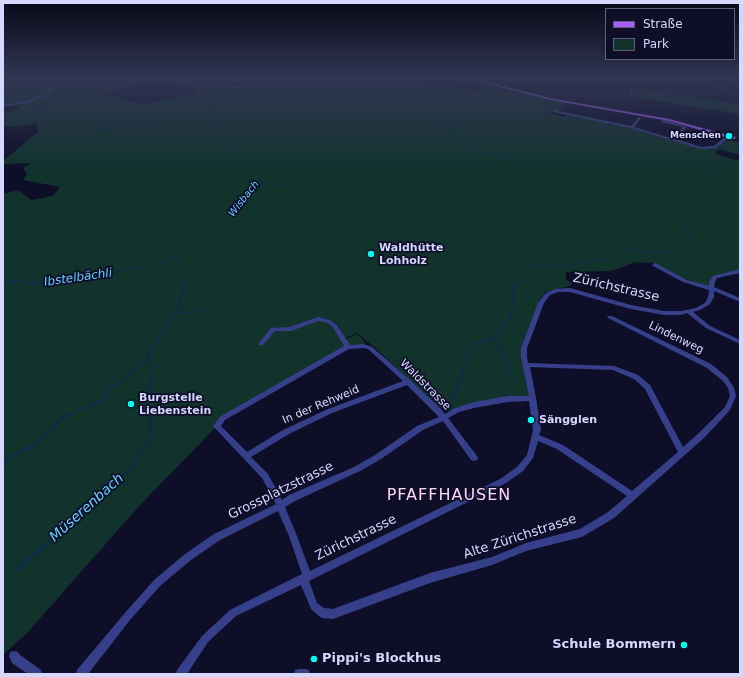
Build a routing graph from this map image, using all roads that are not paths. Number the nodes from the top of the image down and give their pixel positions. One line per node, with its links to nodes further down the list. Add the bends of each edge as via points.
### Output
1 (604, 109): 6 (main road, via 669,120)
2 (554, 111): 5 (street)
3 (639, 118): 5 (street)
4 (663, 122): 7 (street, via 685,127)
5 (632, 127): 7 (street)
6 (729, 137): 7 (street, via 710,149); 8 (main road)
7 (675, 139)
8 (740, 141)
9 (655, 266): 11 (street, via 685,281)
10 (740, 271): 11 (street, Zürichstrasse, via 717,276)
11 (712, 288): 12 (street); 13 (street, Zürichstrasse, via 708,303)
12 (740, 300)
13 (689, 312): 15 (street, via 708,326); 18 (street, Zürichstrasse, via 654,311 606,302 574,291 554,291 544,297 528,335 524,348)
14 (610, 317): 20 (street, Lindenweg, via 709,366)
15 (740, 342)
16 (261, 344): 17 (street, via 273,328 291,328 318,319 335,326)
17 (348, 347): 19 (street, Waldstrasse, via 360,345 370,348); 25 (street, Alte Zürichstrasse, via 223,418 217,426)
18 (526, 365): 21 (street, Zürichstrasse); 24 (street, via 614,368 636,377 648,387)
19 (408, 382): 22 (street, Waldstrasse, via 439,411); 25 (street, In der Rehweid, via 330,411 286,432)
20 (729, 384): 24 (street, Alte Zürichstrasse, via 733,396 728,408)
21 (533, 398): 22 (street, Grossplatzstrasse, via 474,405); 23 (street, Zürichstrasse)
22 (443, 418): 26 (street, Waldstrasse); 28 (street, Grossplatzstrasse, via 420,428 357,469)
23 (536, 437): 27 (street, via 560,447); 29 (street, Zürichstrasse, via 530,456 510,477)
24 (682, 453): 27 (street, Alte Zürichstrasse)
25 (246, 456): 28 (street, Alte Zürichstrasse, via 265,476)
26 (474, 458)
27 (633, 496): 29 (street, Alte Zürichstrasse, via 610,515 582,532 526,547 492,562 430,578 333,614 322,613 314,606)
28 (280, 505): 29 (street, Alte Zürichstrasse, via 293,536); 32 (street, Grossplatzstrasse, via 217,537 171,571 141,601)
29 (305, 577): 33 (street, Zürichstrasse, via 233,613 205,639)
30 (14, 656): 31 (street)
31 (36, 674)
32 (81, 674)
33 (181, 674)
34 (299, 674): 35 (street)
35 (305, 674)

